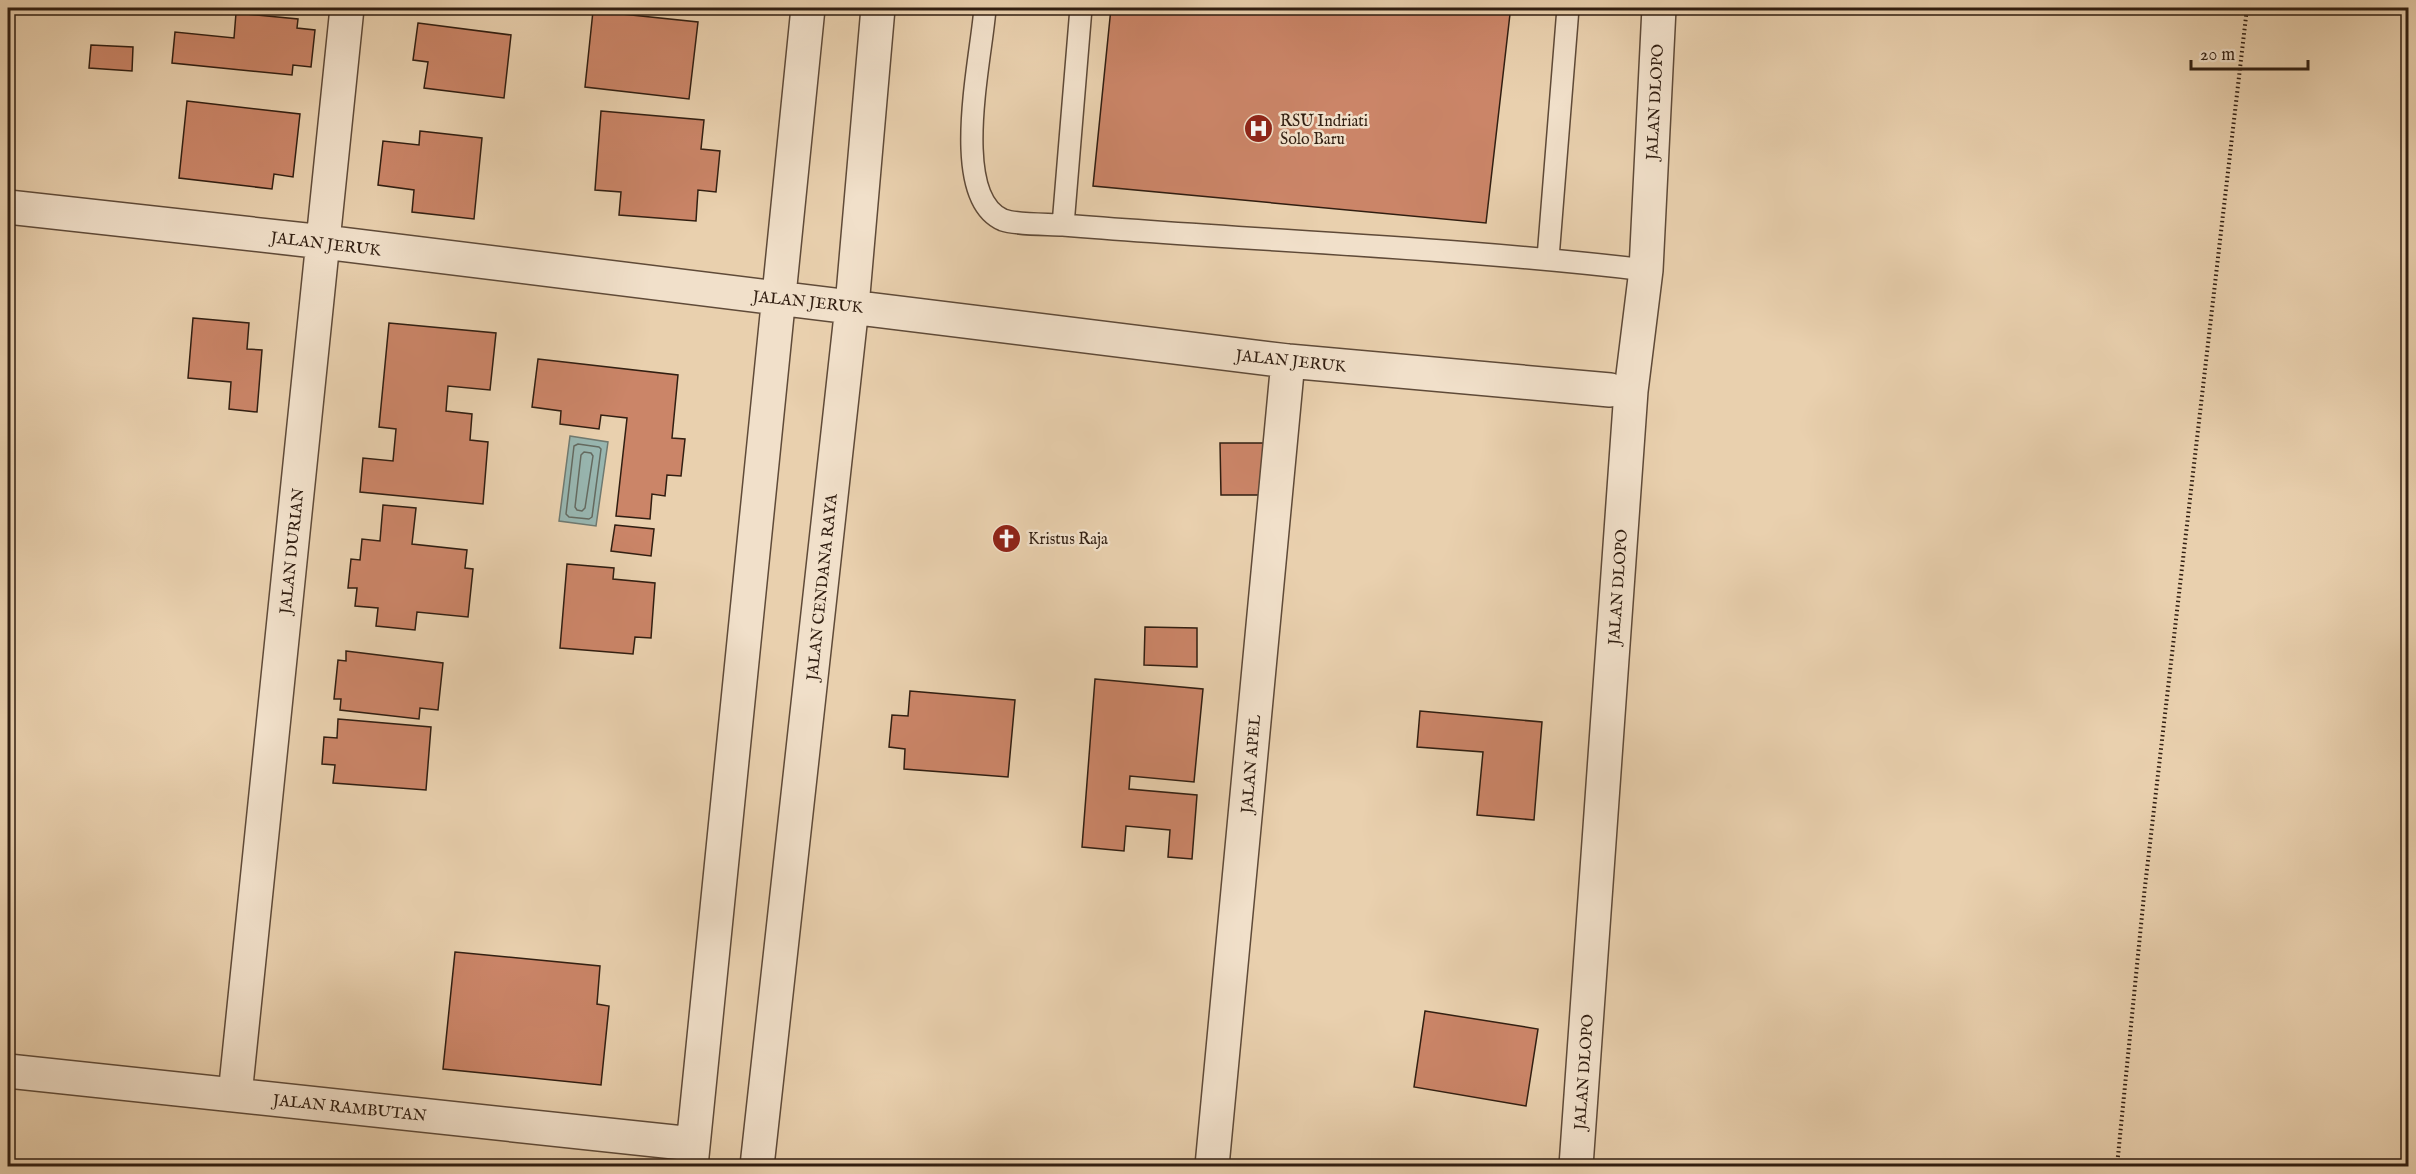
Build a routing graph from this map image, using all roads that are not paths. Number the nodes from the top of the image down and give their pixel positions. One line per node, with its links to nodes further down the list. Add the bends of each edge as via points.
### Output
1 (347, 8): 10 (street, JALAN DURIAN)
2 (808, 8): 13 (street)
3 (878, 8): 14 (street, JALAN CENDANA RAYA)
4 (985, 8): 9 (lane, via 971,129 974,179 981,201 1005,221)
5 (1081, 8): 9 (lane)
6 (1568, 8): 11 (lane)
7 (1659, 8): 12 (street, JALAN DLOPO)
8 (8, 207): 10 (street, JALAN JERUK)
9 (1063, 225): 11 (lane)
10 (324, 242): 13 (street, JALAN JERUK); 18 (street, JALAN DURIAN)
11 (1548, 258): 12 (lane)
12 (1646, 270): 22 (street, JALAN DLOPO, via 1631,391)
13 (778, 298): 14 (street, JALAN JERUK); 19 (street)
14 (852, 306): 15 (street, JALAN JERUK); 20 (street, JALAN CENDANA RAYA)
15 (1288, 361): 16 (street, JALAN JERUK); 21 (street, JALAN APEL)
16 (1610, 390)
17 (8, 1071): 18 (street, JALAN RAMBUTAN)
18 (235, 1095): 19 (street, JALAN RAMBUTAN)
19 (692, 1155)
20 (757, 1167)
21 (1212, 1167)
22 (1576, 1167)

